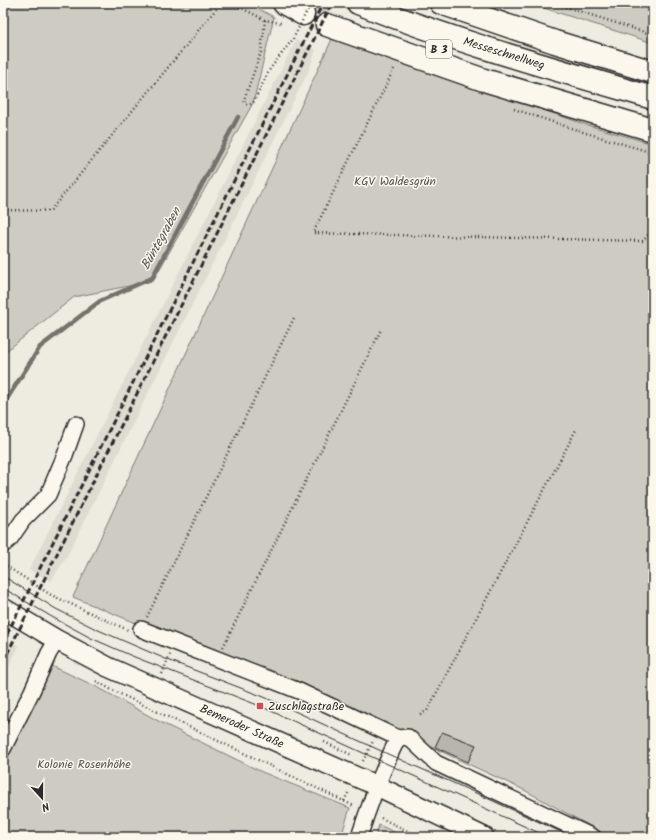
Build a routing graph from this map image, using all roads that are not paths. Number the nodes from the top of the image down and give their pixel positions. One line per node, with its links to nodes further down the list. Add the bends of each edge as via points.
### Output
1 (284, 3): 4 (highway)
2 (358, 3): 5 (highway, Messeschnellweg, via 460,40)
3 (441, 3): 6 (highway)
4 (304, 7)
5 (549, 67): 7 (highway, Messeschnellweg / B 3); 8 (highway, B 3, via 490,63 330,21 484,80)
6 (653, 72)
7 (653, 98)
8 (653, 130)
9 (76, 424): 10 (street, via 48,495)
10 (3, 545)
11 (3, 608): 13 (main road, Bemeroder Straße)
12 (141, 629): 14 (street, via 299,691)
13 (57, 640): 15 (street); 16 (main road, Bemeroder Straße, via 108,667)
14 (398, 738): 16 (street); 19 (street, via 408,738 436,763)
15 (3, 749)
16 (377, 786): 17 (street); 18 (main road, Bemeroder Straße)
17 (359, 837)
18 (484, 837)
19 (593, 837)

